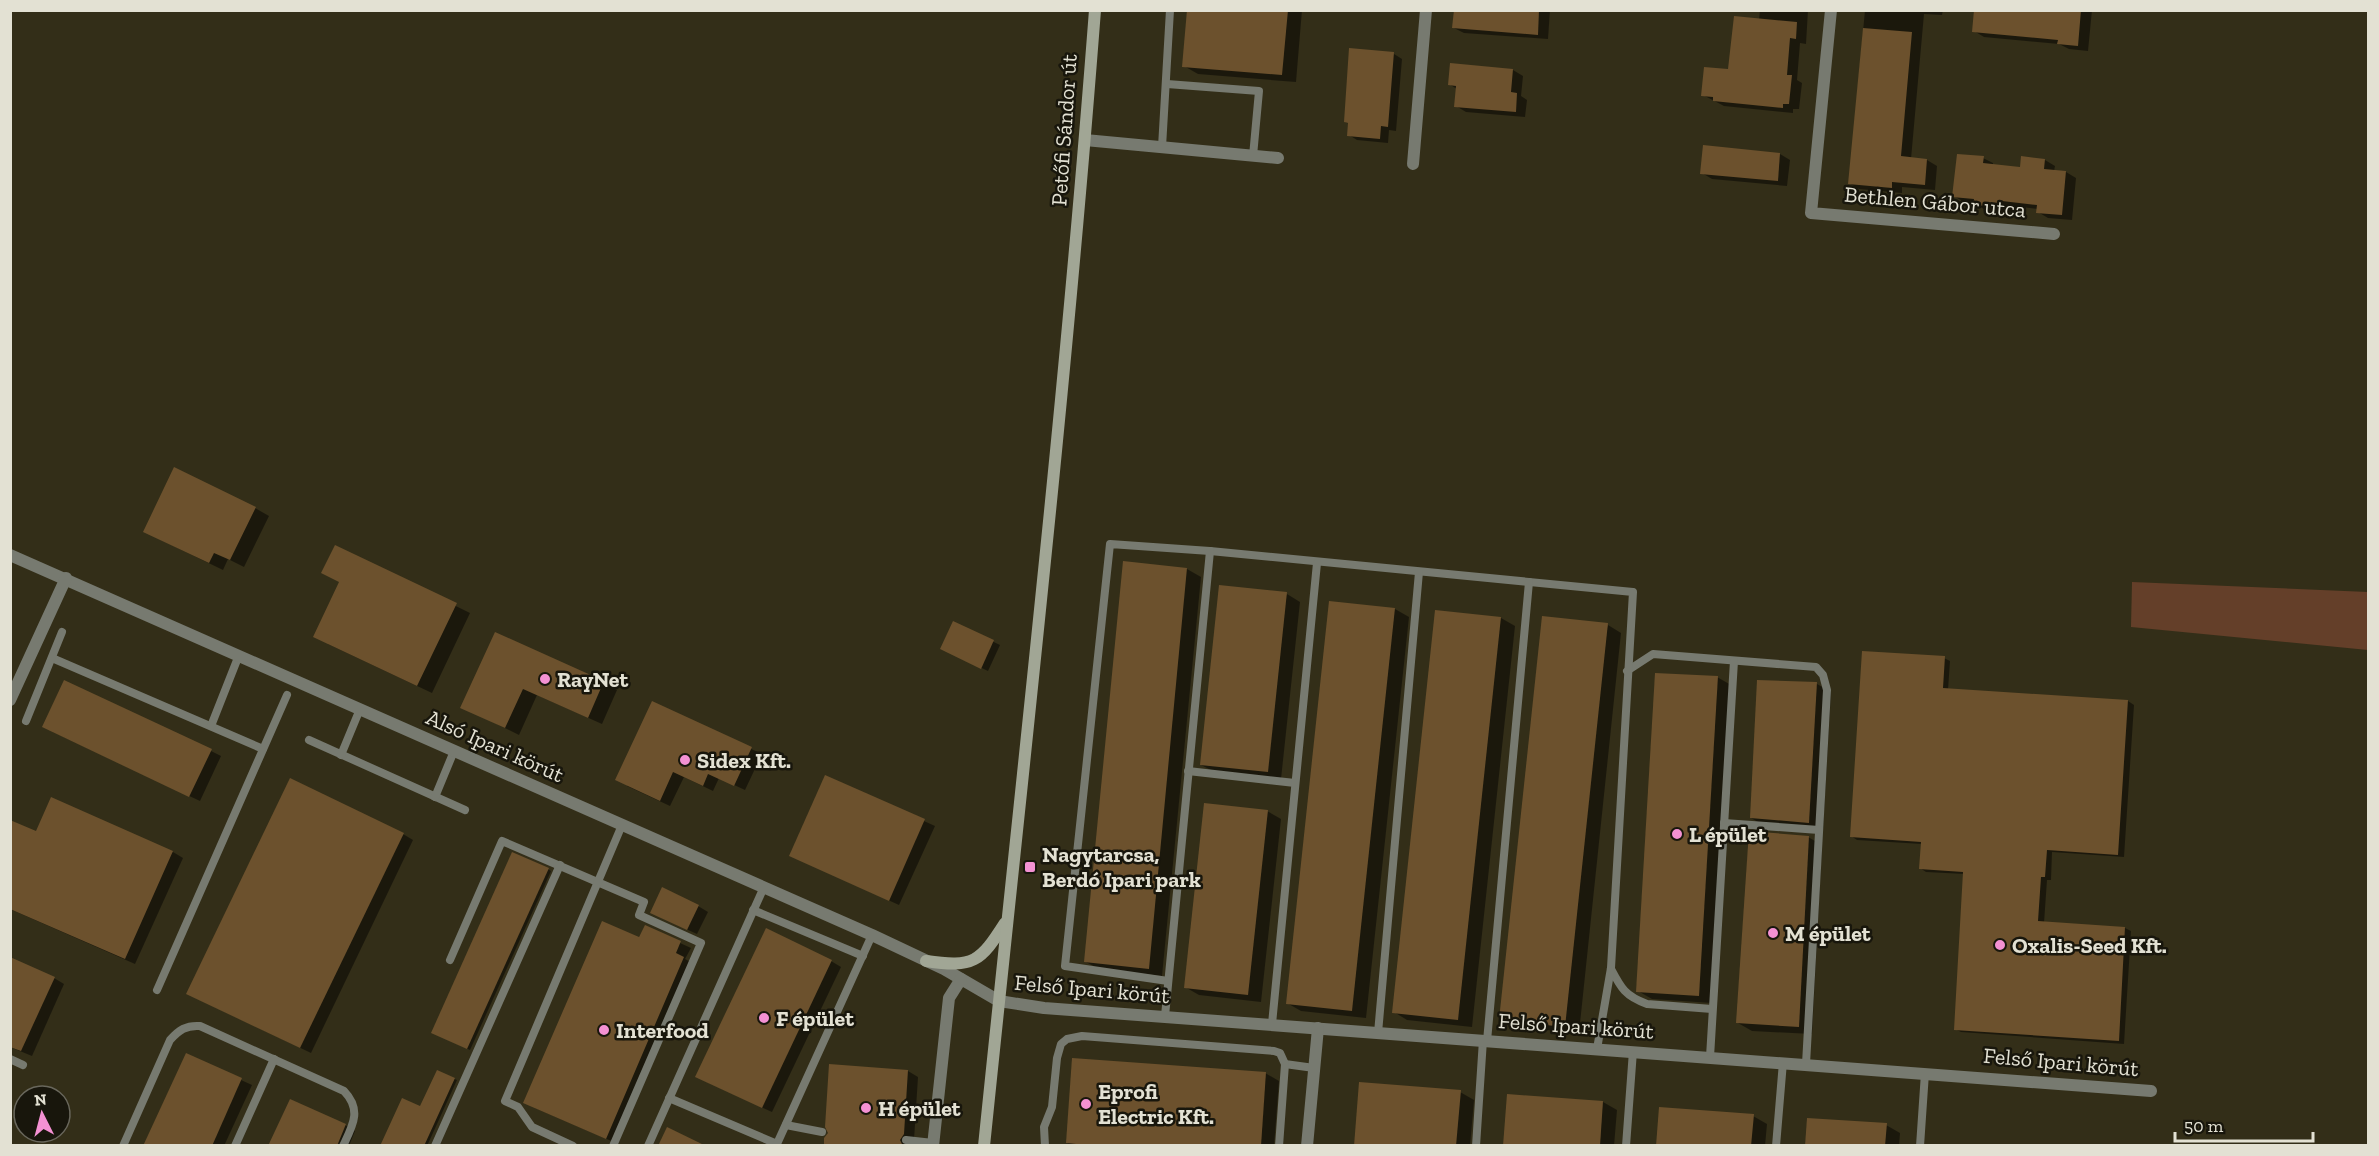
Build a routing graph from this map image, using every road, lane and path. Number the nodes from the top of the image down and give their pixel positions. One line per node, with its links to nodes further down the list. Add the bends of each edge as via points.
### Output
1 (1095, 10): 6 (main road, Petőfi Sándor út)
2 (1170, 10): 5 (lane)
3 (1426, 10): 10 (street)
4 (1832, 10): 11 (street, Bethlen Gábor utca, via 1811,213)
5 (1167, 84): 7 (lane); 8 (lane, via 1259,91)
6 (1085, 140): 7 (street); 43 (main road, Petőfi Sándor út)
7 (1162, 147): 8 (street)
8 (1253, 156): 9 (street)
9 (1278, 158)
10 (1413, 164)
11 (2054, 234)
12 (1210, 551): 14 (lane); 32 (lane); 50 (lane, via 1110,544 1065,966)
13 (10, 555): 16 (street, Alsó Ipari körút)
14 (1317, 563): 15 (lane); 33 (lane)
15 (1419, 572): 17 (lane); 57 (lane)
16 (66, 578): 19 (street, Alsó Ipari körút); 24 (street)
17 (1528, 582): 22 (lane, via 1633,592); 58 (lane)
18 (62, 632): 20 (lane)
19 (239, 656): 25 (street, Alsó Ipari körút); 27 (lane)
20 (52, 658): 26 (lane); 27 (lane)
21 (1734, 662): 22 (lane, via 1653,654); 36 (lane); 38 (lane, via 1816,667 1823,675 1827,690)
22 (1627, 671): 48 (lane)
23 (287, 695): 29 (lane)
24 (10, 700)
25 (360, 709): 30 (street, Alsó Ipari körút); 31 (lane)
26 (26, 721)
27 (211, 726): 29 (lane)
28 (309, 740): 31 (lane)
29 (263, 749): 51 (lane)
30 (454, 751): 34 (lane); 37 (street, Alsó Ipari körút)
31 (341, 755): 34 (lane)
32 (1188, 771): 33 (lane); 50 (lane)
33 (1295, 783): 55 (lane)
34 (435, 797): 35 (lane)
35 (465, 810)
36 (1724, 823): 38 (lane); 53 (lane)
37 (622, 825): 40 (lane); 41 (street, Alsó Ipari körút)
38 (1819, 830): 66 (lane)
39 (560, 865): 40 (lane); 46 (lane, via 502,840); 80 (lane)
40 (597, 882): 81 (lane, via 505,1101 518,1107 532,1126); 82 (lane, via 644,902 639,915 701,943)
41 (764, 887): 42 (lane); 44 (street, Alsó Ipari körút)
42 (753, 910): 45 (lane); 71 (lane)
43 (1008, 920): 47 (main road, via 977,958 961,964); 52 (main road, Petőfi Sándor út)
44 (872, 935): 45 (lane); 47 (street, Alsó Ipari körút)
45 (863, 956): 72 (lane)
46 (450, 960)
47 (927, 961): 49 (street, Alsó Ipari körút)
48 (1611, 968): 53 (lane, via 1621,988 1636,1000); 59 (lane)
49 (961, 979): 52 (street, Alsó Ipari körút); 75 (street, via 949,998)
50 (1168, 981): 54 (lane)
51 (157, 990)
52 (999, 1001): 54 (street, Felső Ipari körút); 84 (main road, Petőfi Sándor út)
53 (1712, 1009): 61 (lane)
54 (1164, 1016): 55 (street, Felső Ipari körút)
55 (1272, 1024): 56 (street, Felső Ipari körút)
56 (1318, 1028): 57 (street, Felső Ipari körút); 68 (street)
57 (1378, 1033): 58 (street, Felső Ipari körút)
58 (1485, 1041): 59 (street, Felső Ipari körút); 88 (lane)
59 (1597, 1049): 60 (street, Felső Ipari körút)
60 (1633, 1051): 61 (street, Felső Ipari körút); 89 (lane)
61 (1710, 1057): 64 (street, Felső Ipari körút)
62 (10, 1059): 67 (lane)
63 (274, 1059): 77 (lane, via 200,1026 185,1027 170,1040); 78 (lane); 79 (lane, via 350,1097 354,1104 353,1124)
64 (1783, 1062): 66 (street, Felső Ipari körút); 90 (lane)
65 (1286, 1064): 68 (lane); 85 (lane, via 1280,1053 1274,1051 1074,1036 1058,1051 1052,1107 1044,1127); 86 (lane)
66 (1806, 1064): 69 (street, Felső Ipari körút)
67 (23, 1065)
68 (1314, 1068): 87 (street)
69 (1925, 1073): 70 (street, Felső Ipari körút); 91 (lane)
70 (2151, 1091)
71 (669, 1098): 76 (lane); 83 (lane)
72 (786, 1125): 73 (lane); 76 (lane)
73 (822, 1132)
74 (906, 1140): 75 (lane)
75 (933, 1144)
76 (776, 1145)
77 (123, 1146)
78 (235, 1146)
79 (343, 1146)
80 (435, 1146)
81 (573, 1146)
82 (613, 1146)
83 (648, 1146)
84 (984, 1146)
85 (1045, 1146)
86 (1280, 1146)
87 (1307, 1146)
88 (1476, 1146)
89 (1626, 1146)
90 (1776, 1146)
91 (1920, 1146)

